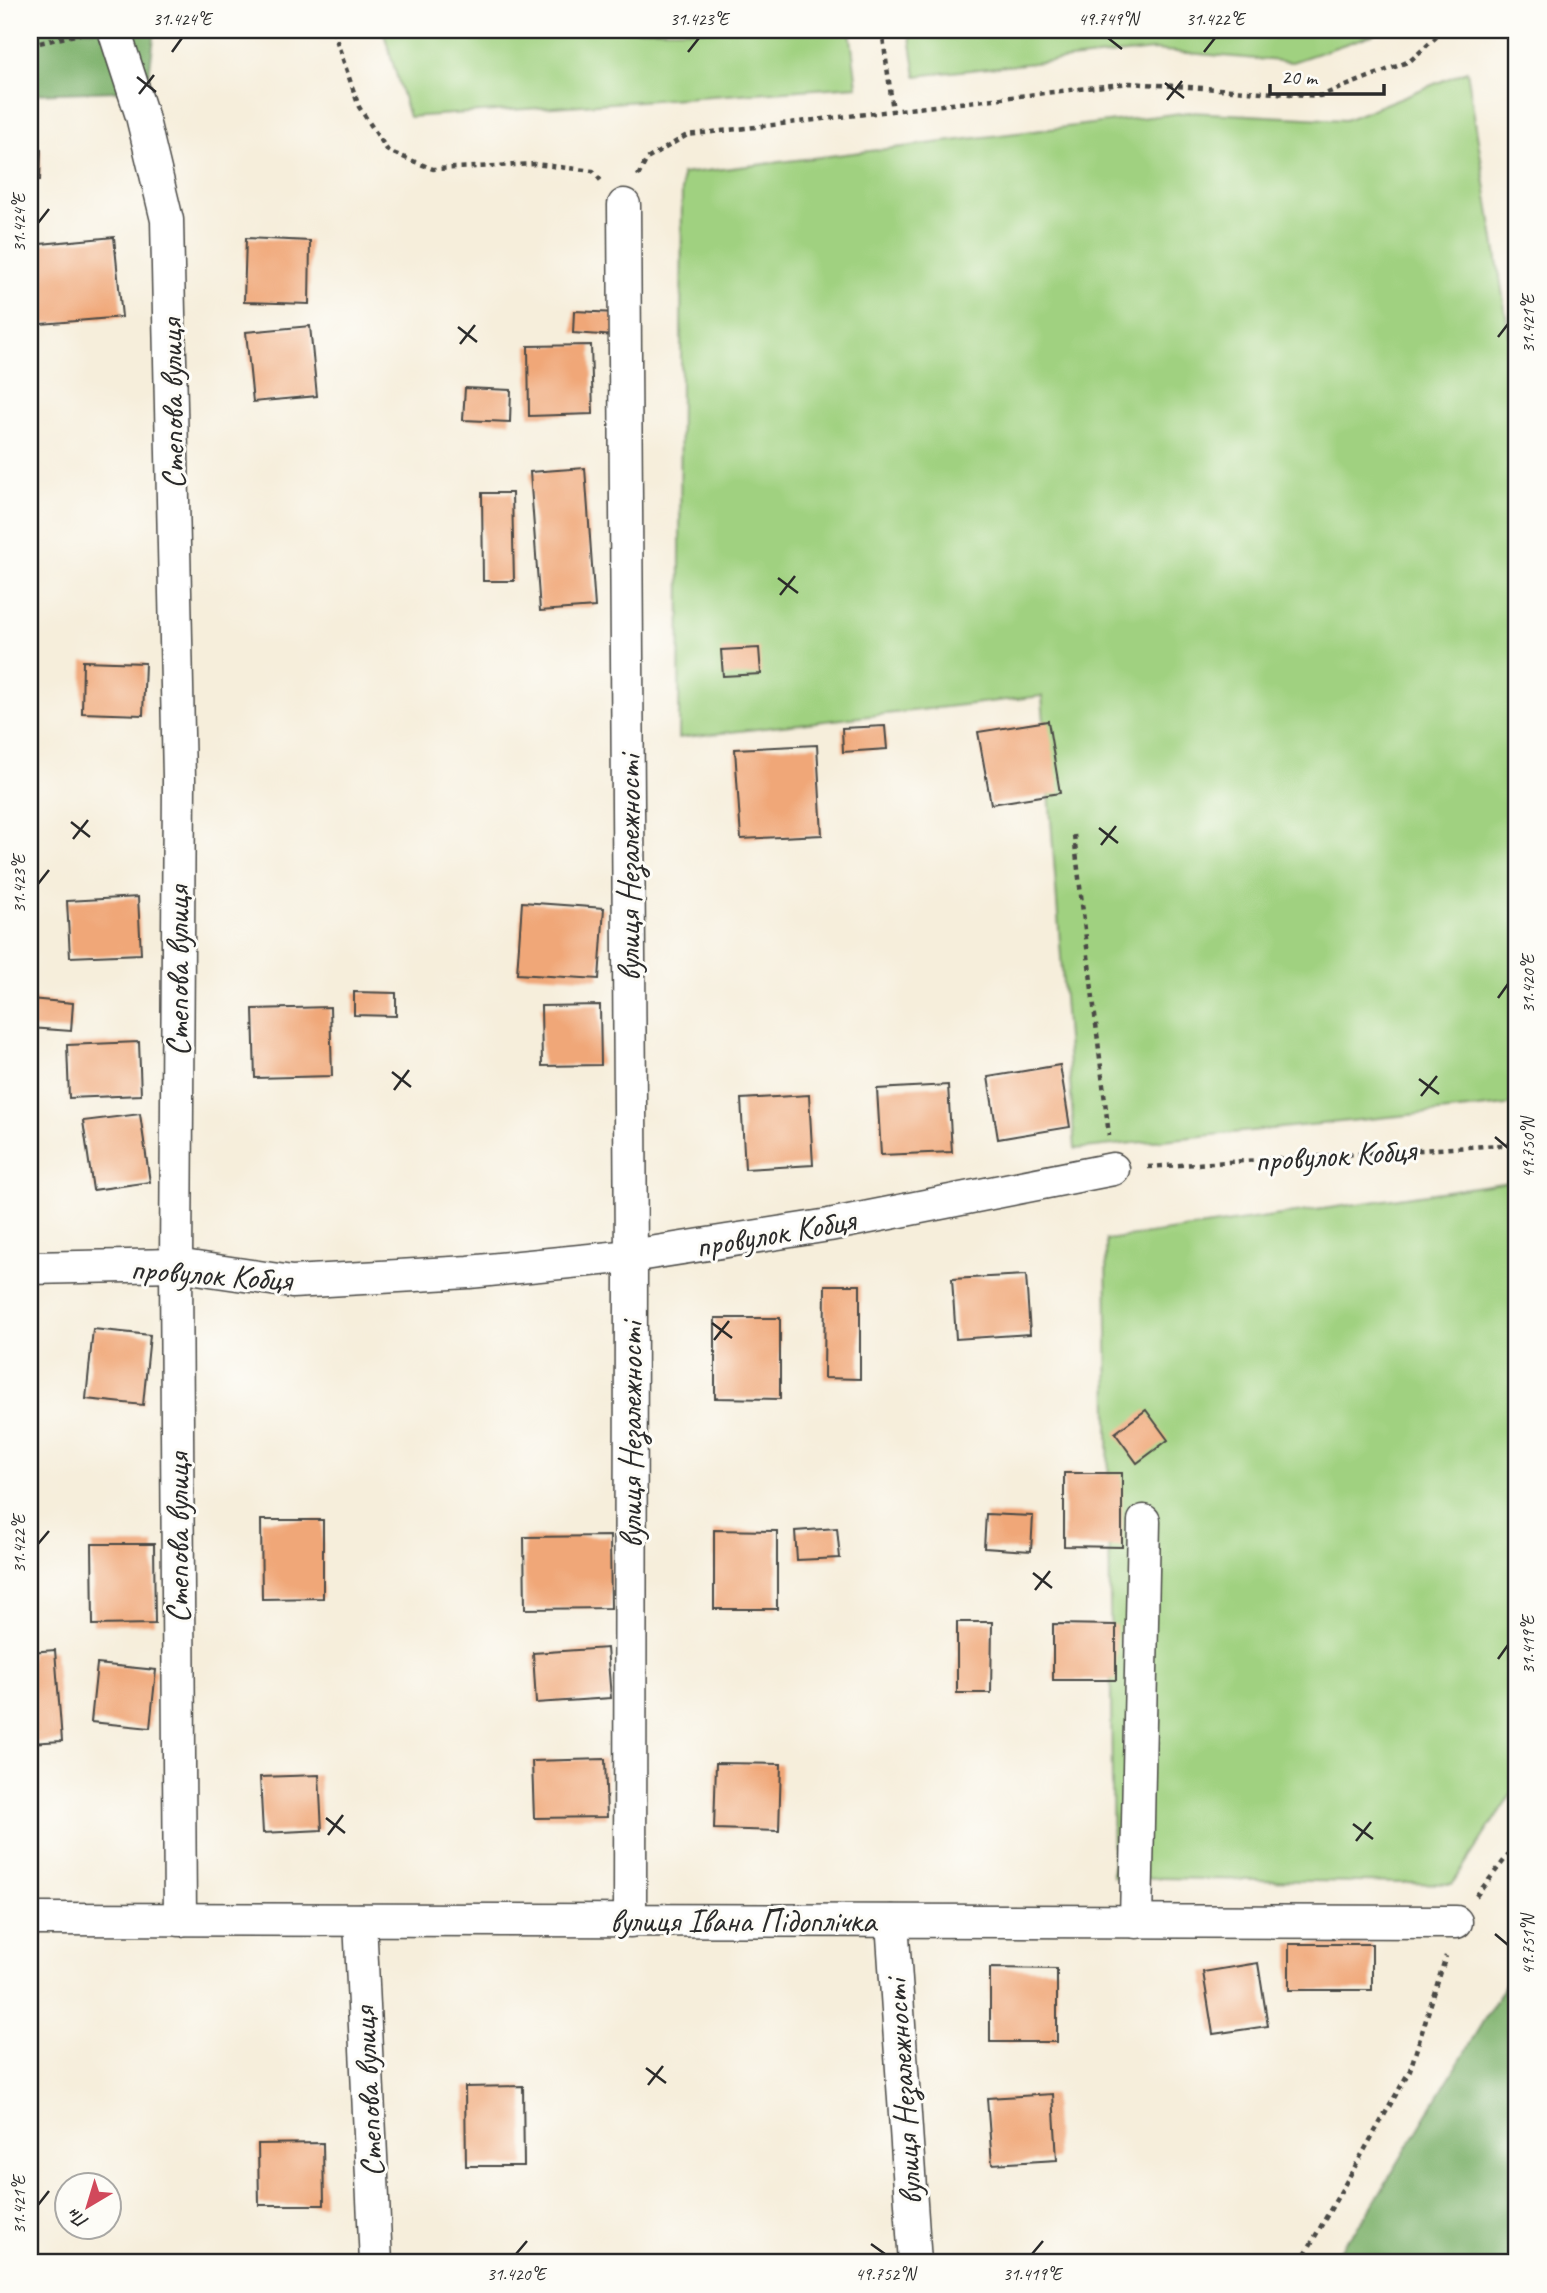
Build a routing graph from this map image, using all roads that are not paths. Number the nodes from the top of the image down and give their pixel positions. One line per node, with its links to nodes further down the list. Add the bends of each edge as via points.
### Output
1 (102, 31): 5 (street, Степова вулиця, via 142,116 167,220 179,779)
2 (624, 205): 4 (street, вулиця Незалежності)
3 (1113, 1169): 4 (street, провулок Кобця, via 829,1225)
4 (631, 1256): 5 (street, провулок Кобця, via 469,1272 292,1282); 11 (street, вулиця Незалежності)
5 (176, 1265): 6 (street, провулок Кобця); 9 (street, Степова вулиця)
6 (30, 1268)
7 (1144, 1521): 13 (street)
8 (30, 1919): 9 (street, вулиця Івана Підоплічка)
9 (180, 1920): 10 (street, вулиця Івана Підоплічка)
10 (360, 1920): 11 (street, вулиця Івана Підоплічка); 15 (street, Степова вулиця)
11 (630, 1921): 12 (street, вулиця Івана Підоплічка)
12 (892, 1921): 13 (street, вулиця Івана Підоплічка); 16 (street, вулиця Незалежності)
13 (1136, 1922): 14 (street, вулиця Івана Підоплічка)
14 (1456, 1922)
15 (376, 2263)
16 (915, 2263)

